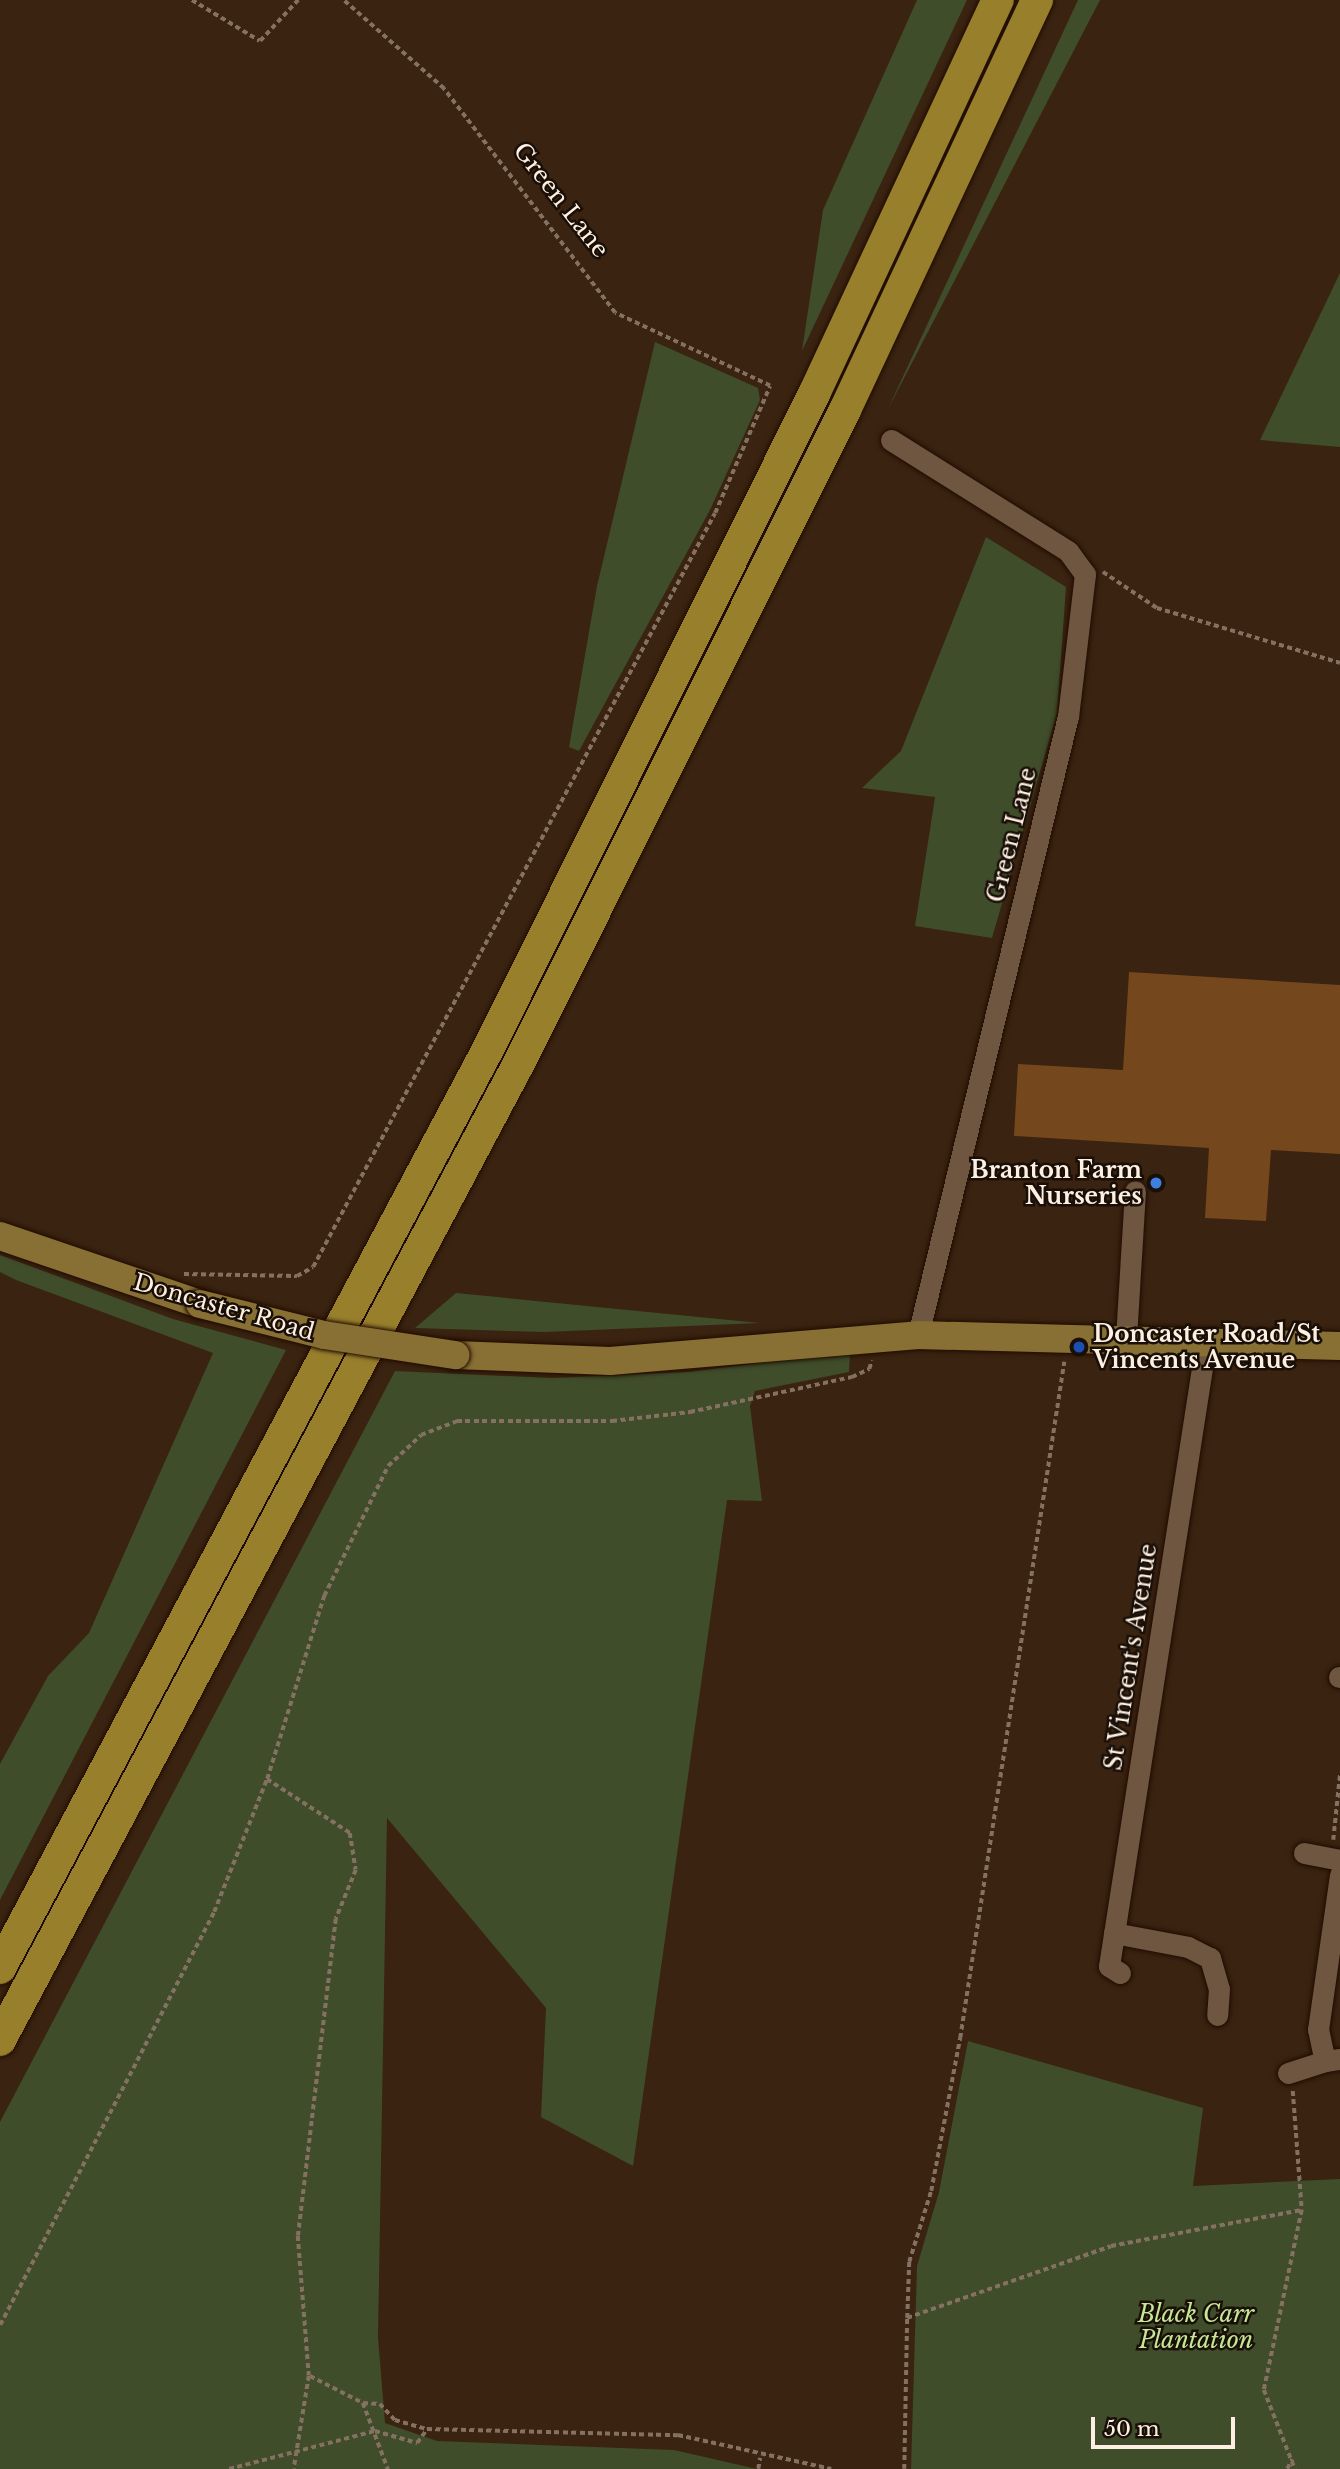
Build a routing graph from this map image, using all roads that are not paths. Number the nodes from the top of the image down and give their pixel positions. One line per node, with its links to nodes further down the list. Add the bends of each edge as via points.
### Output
1 (998, 0): 13 (highway, via 814,394 487,1051)
2 (1037, 0): 16 (highway, via 845,411 518,1065)
3 (891, 440): 6 (street, Green Lane, via 1068,551 1085,573 1068,716)
4 (1135, 1191): 7 (street)
5 (0, 1236): 6 (main road, Doncaster Road, bridge, via 200,1304 324,1335 455,1354 610,1361)
6 (918, 1335): 7 (main road, Doncaster Road)
7 (1126, 1338): 8 (main road, Doncaster Road)
8 (1206, 1342): 9 (main road, Doncaster Road); 12 (street, St Vincent's Avenue)
9 (1340, 1346)
10 (1304, 1853): 11 (street)
11 (1337, 1864): 17 (street, via 1318,2014)
12 (1114, 1933): 14 (street, St Vincent's Avenue); 15 (street, via 1188,1947 1210,1958 1219,1989)
13 (0, 1968)
14 (1108, 1970)
15 (1217, 2015)
16 (0, 2040)
17 (1332, 2060): 18 (street)
18 (1291, 2072)

